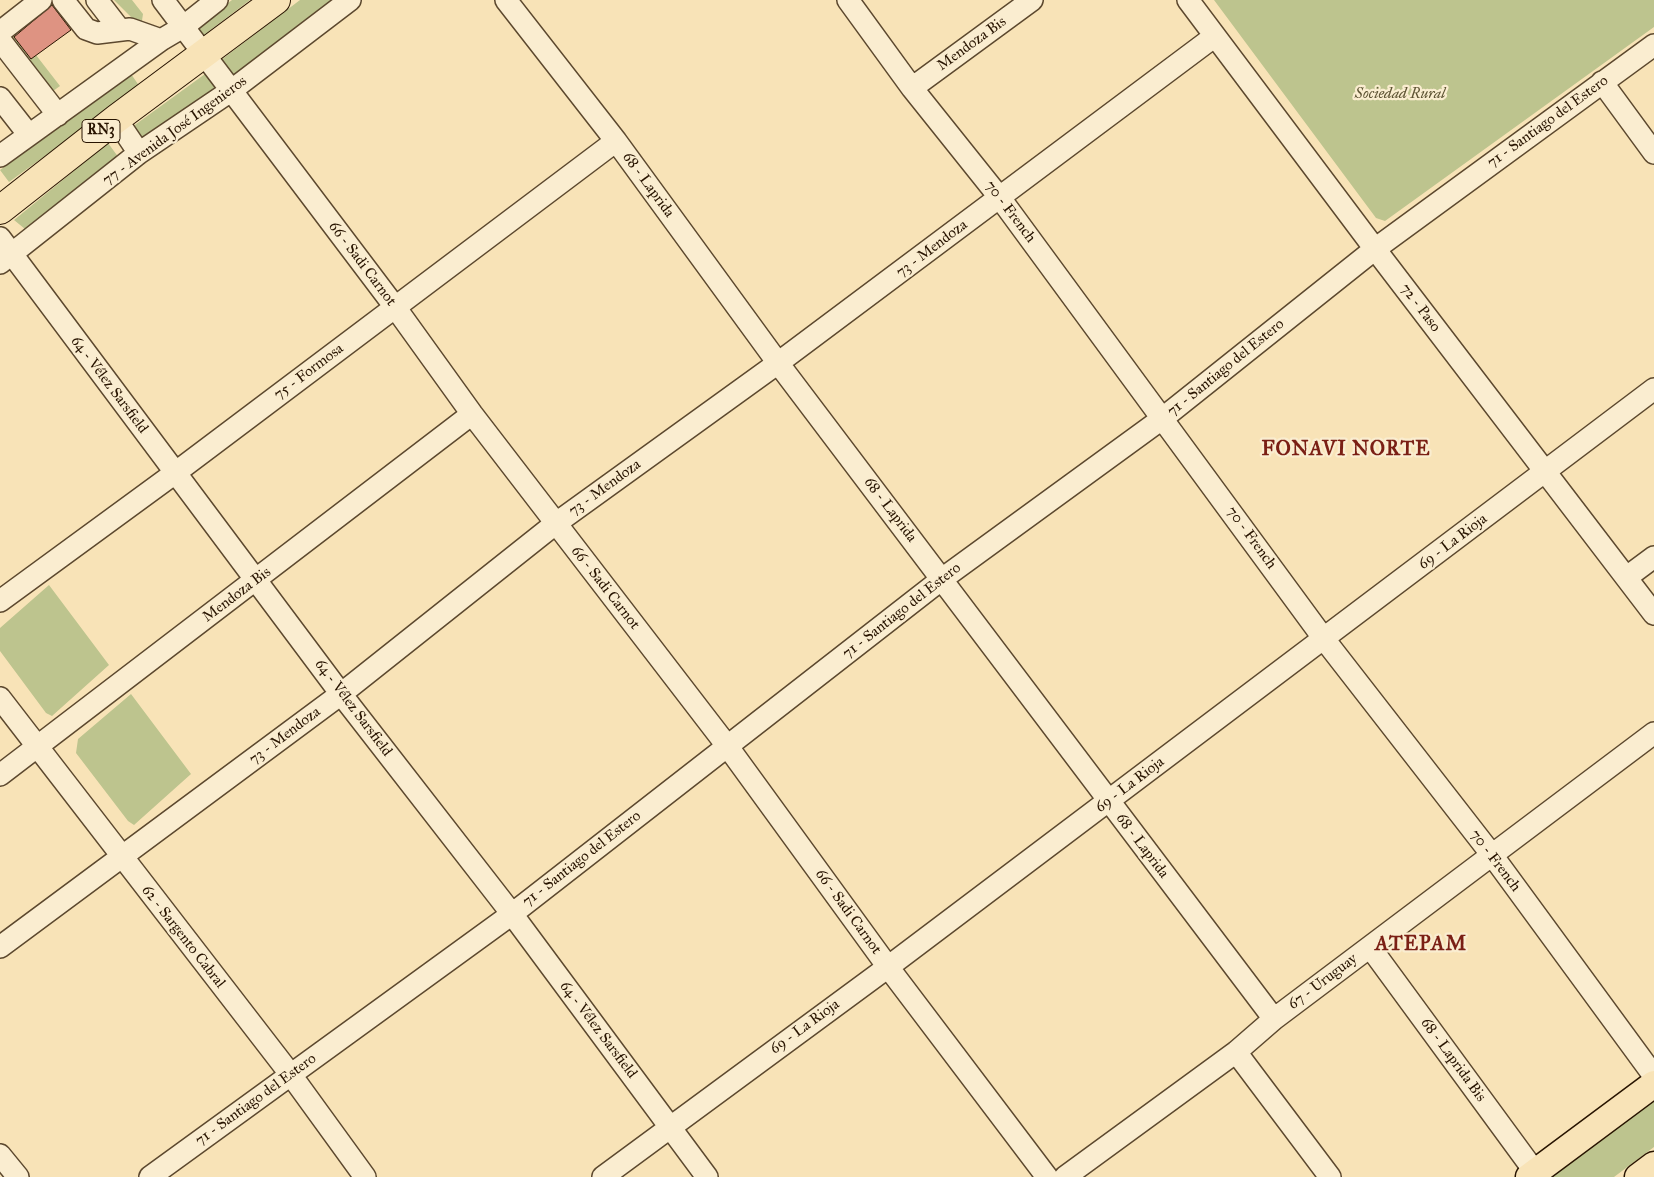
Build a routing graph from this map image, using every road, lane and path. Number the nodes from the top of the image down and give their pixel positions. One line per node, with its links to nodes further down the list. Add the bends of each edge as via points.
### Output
1 (41, 0): 14 (street)
2 (63, 0): 13 (street, via 86,29 97,33)
3 (97, 0): 13 (street)
4 (163, 0): 12 (street, 66 - Sadi Carnot)
5 (217, 0): 12 (street)
6 (276, 0): 19 (highway, RN3)
7 (350, 0): 22 (street, 77 - Avenida José Ingenieros)
8 (506, 0): 27 (street, 68 - Laprida)
9 (848, 0): 21 (street, 70 - French)
10 (1032, 0): 21 (street, Mendoza Bis)
11 (1188, 0): 15 (street, 72 - Paso)
12 (183, 27): 17 (street); 19 (street, 66 - Sadi Carnot)
13 (120, 30): 17 (street, via 130,29)
14 (0, 32)
15 (1215, 36): 31 (street, 73 - Mendoza); 33 (street, 72 - Paso)
16 (0, 40): 24 (street)
17 (161, 40): 24 (street)
18 (1654, 45): 20 (street, 71 - Santiago del Estero)
19 (203, 54): 22 (street, 66 - Sadi Carnot); 25 (highway, RN3)
20 (1602, 82): 29 (street); 33 (street, 71 - Santiago del Estero)
21 (912, 88): 31 (street, 70 - French)
22 (232, 90): 28 (street, 77 - Avenida José Ingenieros); 35 (street, 66 - Sadi Carnot)
23 (0, 98): 26 (street)
24 (58, 115): 26 (street)
25 (116, 119): 28 (street); 32 (highway, RN3)
26 (29, 135): 30 (street)
27 (616, 141): 35 (street, 75 - Formosa); 36 (street, 68 - Laprida)
28 (139, 153): 34 (street, 77 - Avenida José Ingenieros)
29 (1654, 153)
30 (0, 156)
31 (1000, 198): 36 (street, 73 - Mendoza); 39 (street, 70 - French)
32 (0, 210)
33 (1375, 249): 39 (street, 71 - Santiago del Estero); 40 (street, 72 - Paso)
34 (4, 252): 41 (street, 64 - Vélez Sarsfield)
35 (395, 308): 38 (street, 66 - Sadi Carnot); 41 (street, 75 - Formosa)
36 (778, 363): 42 (street, 73 - Mendoza); 45 (street, 68 - Laprida)
37 (1654, 389): 40 (street, 69 - La Rioja)
38 (472, 414): 42 (street, 66 - Sadi Carnot); 46 (street, Mendoza Bis)
39 (1164, 418): 45 (street, 71 - Santiago del Estero); 49 (street, 70 - French)
40 (1546, 472): 44 (street, 72 - Paso); 49 (street, 69 - La Rioja)
41 (175, 473): 46 (street, 64 - Vélez Sarsfield); 47 (street, 75 - Formosa)
42 (555, 524): 50 (street, 73 - Mendoza); 54 (street, 66 - Sadi Carnot)
43 (1654, 557): 44 (street)
44 (1627, 577): 48 (street, 72 - Paso)
45 (942, 579): 54 (street, 71 - Santiago del Estero); 56 (street, 68 - Laprida)
46 (258, 580): 50 (street, 64 - Vélez Sarsfield); 53 (street, Mendoza Bis)
47 (0, 601)
48 (1654, 614)
49 (1324, 639): 56 (street, 69 - La Rioja); 57 (street, 70 - French)
50 (341, 694): 58 (street, 73 - Mendoza); 59 (street, 64 - Vélez Sarsfield)
51 (0, 698): 53 (street, 62 - Sargento Cabral)
52 (1654, 733): 57 (street, 67 - Uruguay)
53 (36, 747): 55 (street, Mendoza Bis); 58 (street, 62 - Sargento Cabral)
54 (728, 747): 59 (street, 71 - Santiago del Estero); 62 (street, 66 - Sadi Carnot)
55 (0, 774)
56 (1108, 801): 62 (street, 69 - La Rioja); 63 (street, 68 - Laprida)
57 (1492, 855): 61 (street, 67 - Uruguay); 66 (street, 70 - French)
58 (122, 858): 60 (street, 73 - Mendoza); 65 (street, 62 - Sargento Cabral)
59 (512, 914): 65 (street, 71 - Santiago del Estero); 68 (street, 64 - Vélez Sarsfield)
60 (0, 947)
61 (1370, 947): 63 (street, 67 - Uruguay); 71 (street, 68 - Laprida Bis)
62 (888, 967): 68 (street, 69 - La Rioja); 77 (street, 66 - Sadi Carnot)
63 (1274, 1020): 64 (street, 67 - Uruguay)
64 (1236, 1052): 78 (street, 67 - Uruguay); 79 (street)
65 (291, 1075): 73 (street, 71 - Santiago del Estero); 74 (street, 62 - Sargento Cabral)
66 (1654, 1076)
67 (1654, 1084): 71 (main road)
68 (670, 1126): 75 (street, 69 - La Rioja); 76 (street, 64 - Vélez Sarsfield)
69 (0, 1155): 72 (street)
70 (1654, 1165): 80 (main road)
71 (1532, 1175)
72 (18, 1177)
73 (150, 1177)
74 (365, 1177)
75 (603, 1177)
76 (707, 1177)
77 (1047, 1177)
78 (1065, 1177)
79 (1330, 1177)
80 (1638, 1177)

